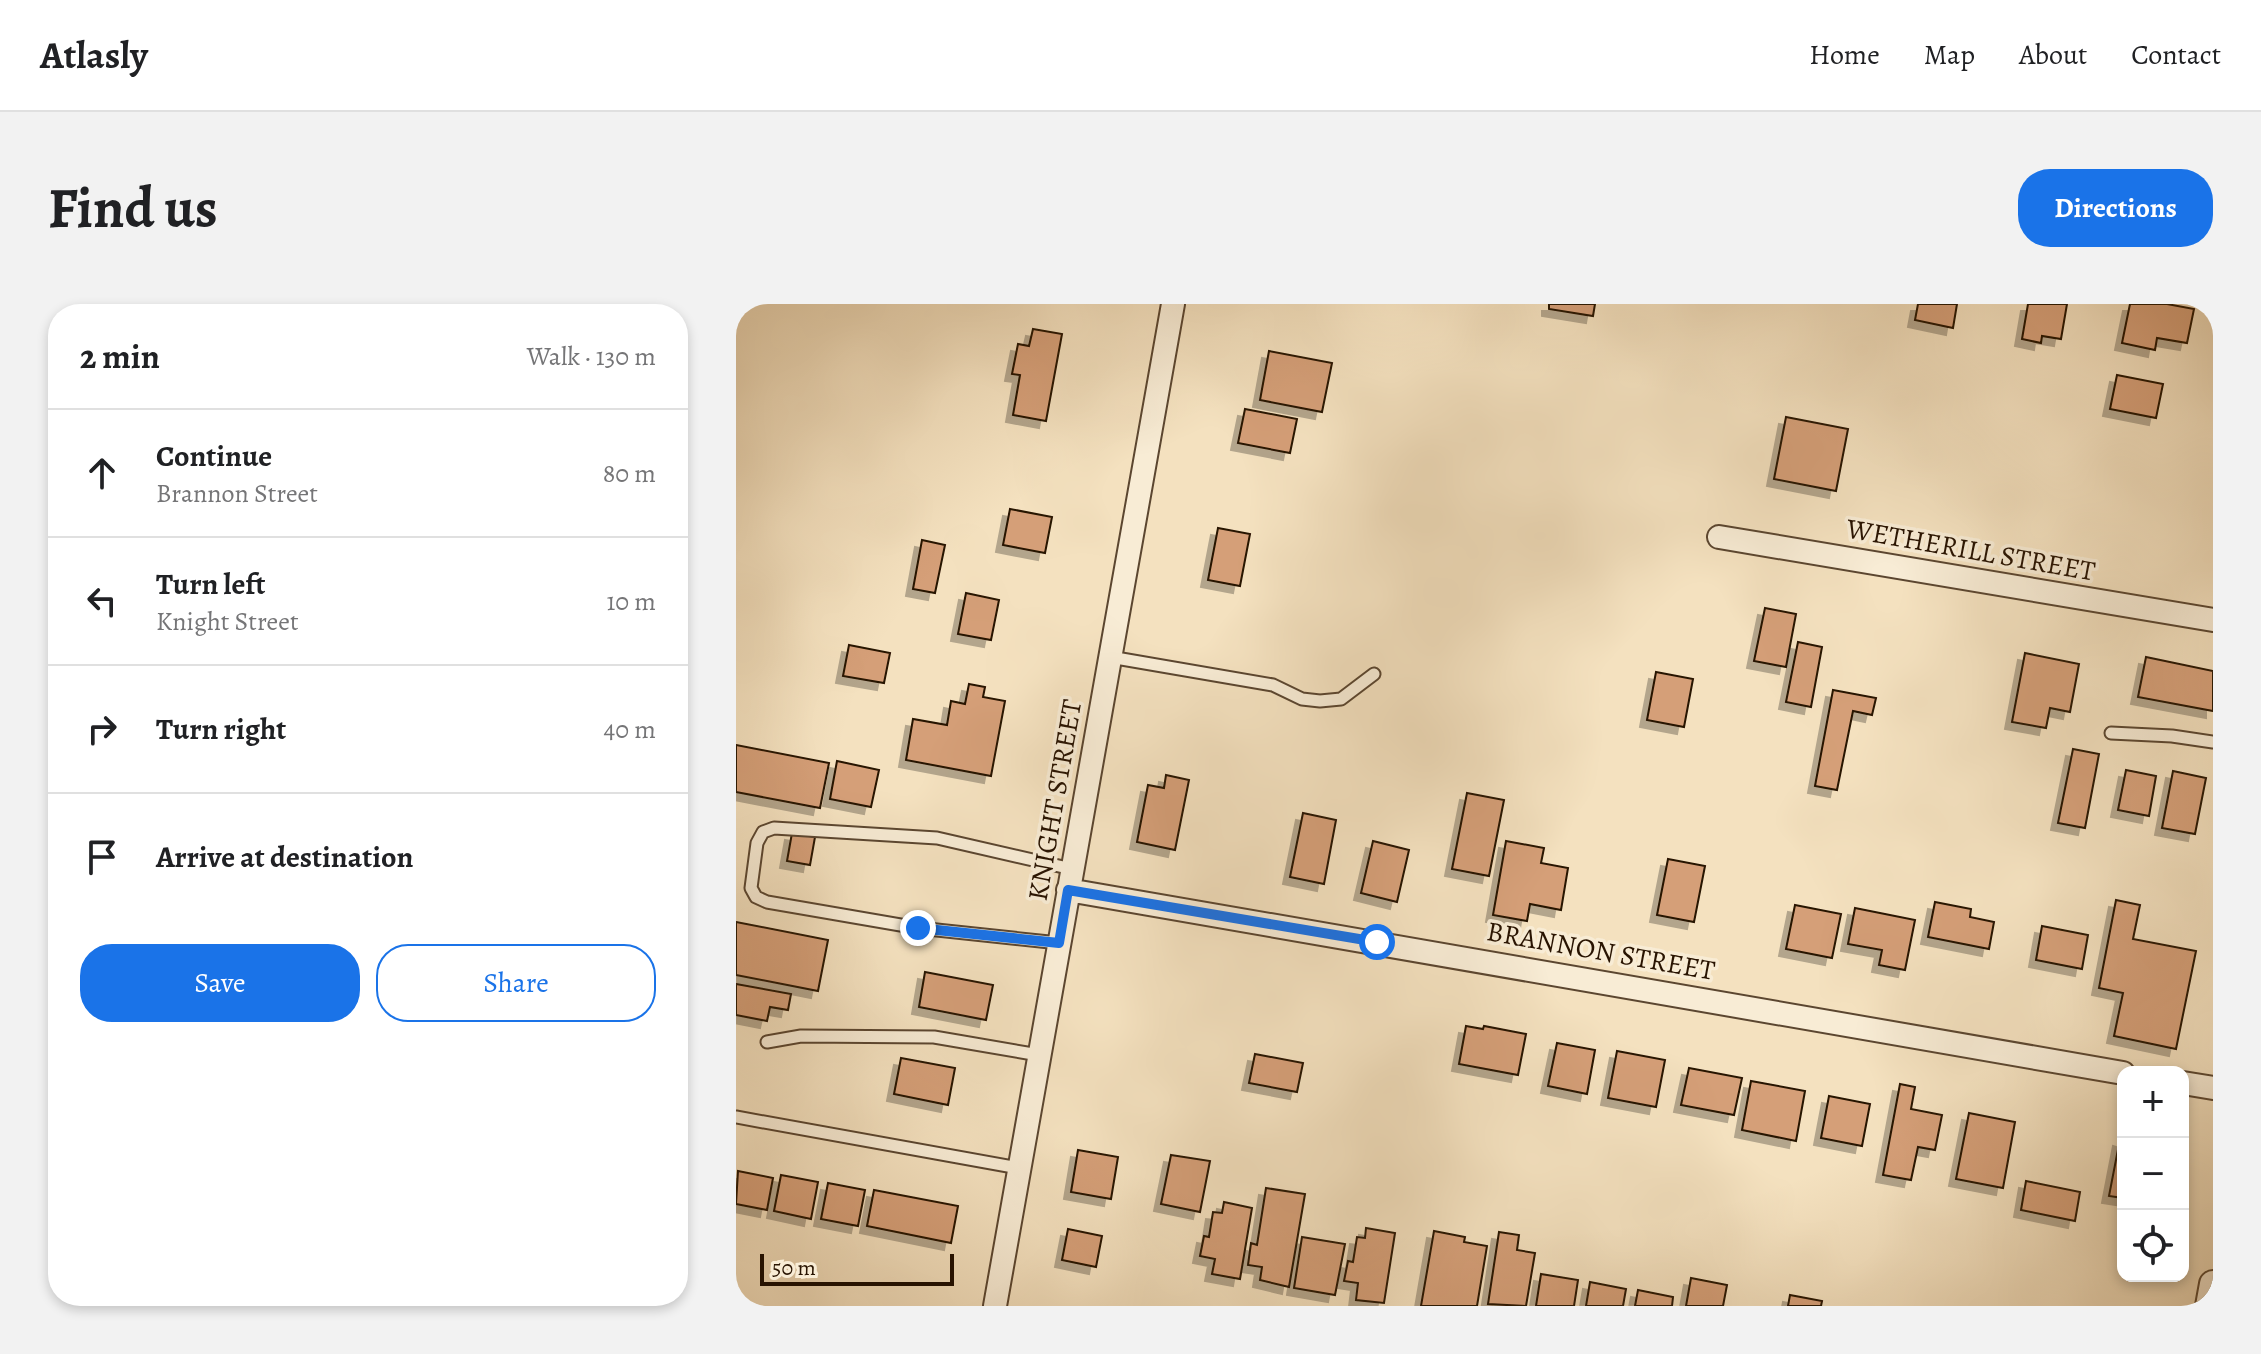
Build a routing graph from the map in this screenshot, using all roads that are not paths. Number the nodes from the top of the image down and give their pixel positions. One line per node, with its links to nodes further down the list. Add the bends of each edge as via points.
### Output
1 (1173, 304): 4 (street, KNIGHT STREET)
2 (1719, 537): 3 (street, WETHERILL STREET)
3 (2213, 620)
4 (1110, 657): 5 (lane, via 1273,685 1320,701 1341,699); 8 (street, KNIGHT STREET)
5 (1374, 674)
6 (2111, 733): 7 (lane)
7 (2213, 742)
8 (1070, 879): 9 (street, KNIGHT STREET); 9 (lane, via 937,838 774,828 763,832 757,843 751,888 767,902 918,928); 12 (street, BRANNON STREET)
9 (1059, 943): 11 (street, KNIGHT STREET)
10 (767, 1042): 11 (lane, via 801,1036 934,1037)
11 (1039, 1055): 16 (street, KNIGHT STREET)
12 (2117, 1072)
13 (2189, 1084): 14 (street)
14 (2213, 1088)
15 (736, 1117): 16 (lane)
16 (1019, 1168): 18 (street, KNIGHT STREET)
17 (2213, 1284): 19 (street)
18 (1001, 1305)
19 (2209, 1306)

